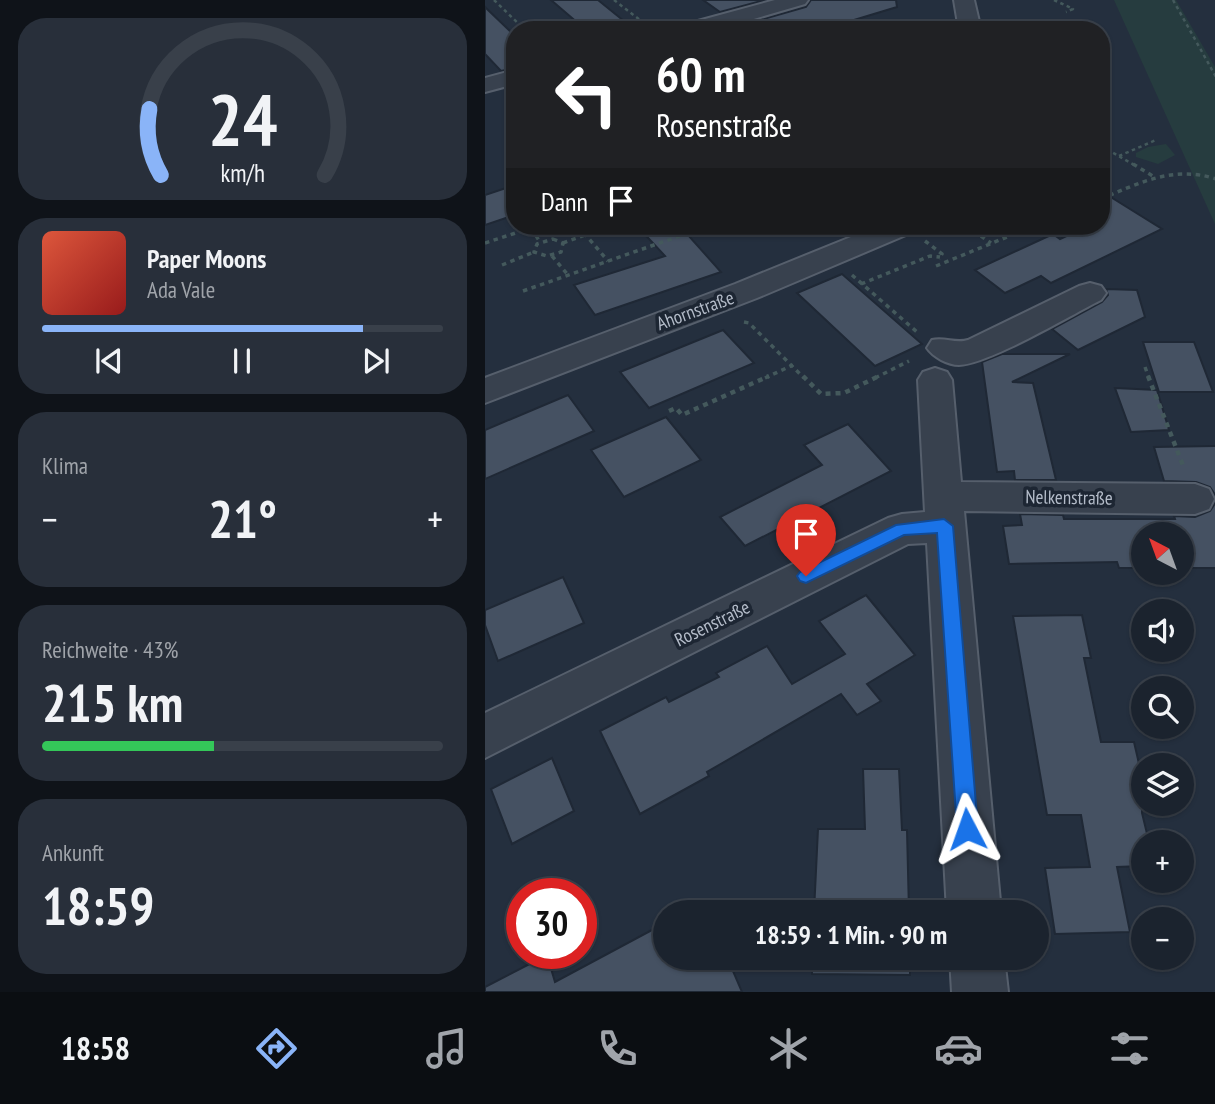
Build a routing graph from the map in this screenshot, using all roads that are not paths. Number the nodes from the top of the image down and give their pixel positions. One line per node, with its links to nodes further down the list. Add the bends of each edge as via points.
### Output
1 (798, 0): 3 (street)
2 (964, 0): 4 (street)
3 (723, 21)
4 (968, 21)
5 (506, 79): 6 (street)
6 (485, 85)
7 (881, 235): 9 (street, Ahornstraße)
8 (1091, 293): 11 (street, via 980,348 938,359)
9 (485, 391)
10 (1195, 499): 11 (street, Nelkenstraße)
11 (943, 511): 12 (street, Rosenstraße); 13 (street)
12 (485, 736)
13 (972, 900)
14 (978, 970): 15 (street)
15 (980, 992)

